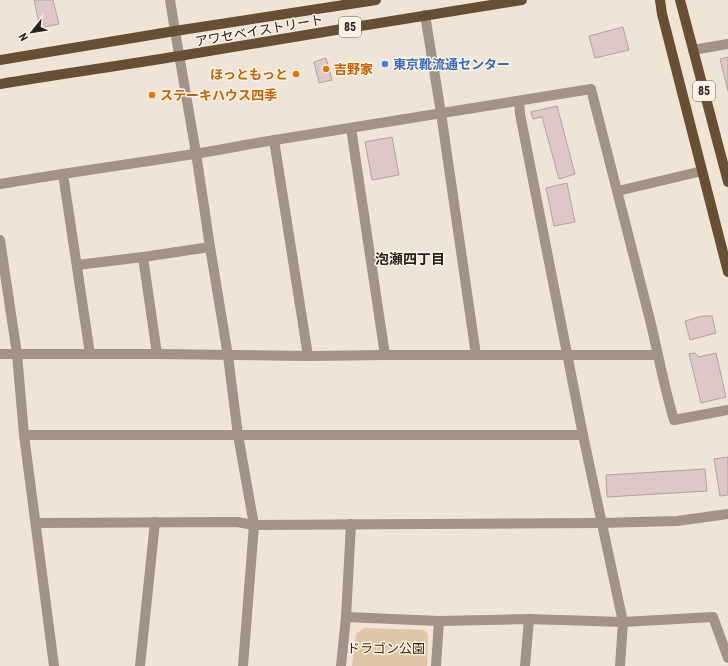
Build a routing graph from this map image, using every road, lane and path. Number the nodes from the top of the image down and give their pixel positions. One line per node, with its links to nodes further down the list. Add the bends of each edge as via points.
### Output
1 (170, 0): 7 (street)
2 (376, 0): 7 (main road, アワセベイストリート / 85)
3 (522, 0): 6 (main road, アワセベイストリート / 85)
4 (660, 0): 18 (main road, 85)
5 (680, 0): 9 (main road, 85)
6 (425, 15): 10 (main road, アワセベイストリート / 85); 14 (street)
7 (175, 31): 10 (street); 11 (main road, アワセベイストリート / 85)
8 (728, 44): 9 (street)
9 (694, 50): 20 (main road, 85)
10 (179, 56): 12 (main road, アワセベイストリート / 85); 17 (street)
11 (0, 60)
12 (0, 84)
13 (519, 101): 14 (street); 22 (street, via 591,89); 32 (street)
14 (441, 113): 15 (street); 34 (street)
15 (351, 128): 16 (street); 33 (street)
16 (274, 140): 17 (street); 37 (street)
17 (196, 153): 19 (street); 24 (street)
18 (702, 171): 22 (street); 27 (main road, 85)
19 (63, 174): 21 (street); 26 (street)
20 (728, 182)
21 (0, 184)
22 (618, 191): 35 (street)
23 (0, 240): 29 (street)
24 (210, 247): 25 (street); 36 (street)
25 (143, 257): 26 (street); 31 (street)
26 (77, 265): 30 (street)
27 (728, 272)
28 (0, 354): 29 (street)
29 (17, 354): 30 (street); 40 (street)
30 (90, 354): 31 (street)
31 (157, 354): 36 (street)
32 (568, 354): 34 (street); 35 (street); 39 (street)
33 (385, 355): 34 (street); 37 (street)
34 (476, 355)
35 (658, 355): 38 (street, via 674,420)
36 (228, 356): 37 (street); 41 (street)
37 (308, 356)
38 (728, 410)
39 (583, 434): 41 (street); 45 (street)
40 (24, 435): 41 (street); 44 (street)
41 (238, 435): 47 (street)
42 (728, 514): 45 (street, via 677,520)
43 (155, 522): 44 (street); 47 (street, via 237,522); 54 (street)
44 (36, 523): 53 (street)
45 (601, 523): 46 (street); 51 (street)
46 (351, 524): 47 (street); 48 (street)
47 (254, 525): 55 (street)
48 (346, 617): 50 (street); 56 (street)
49 (529, 619): 50 (street); 51 (street); 58 (street)
50 (439, 621): 57 (street)
51 (623, 622): 52 (street, via 714,617); 59 (street)
52 (728, 658)
53 (54, 666)
54 (140, 666)
55 (243, 666)
56 (341, 666)
57 (436, 666)
58 (525, 666)
59 (620, 666)

